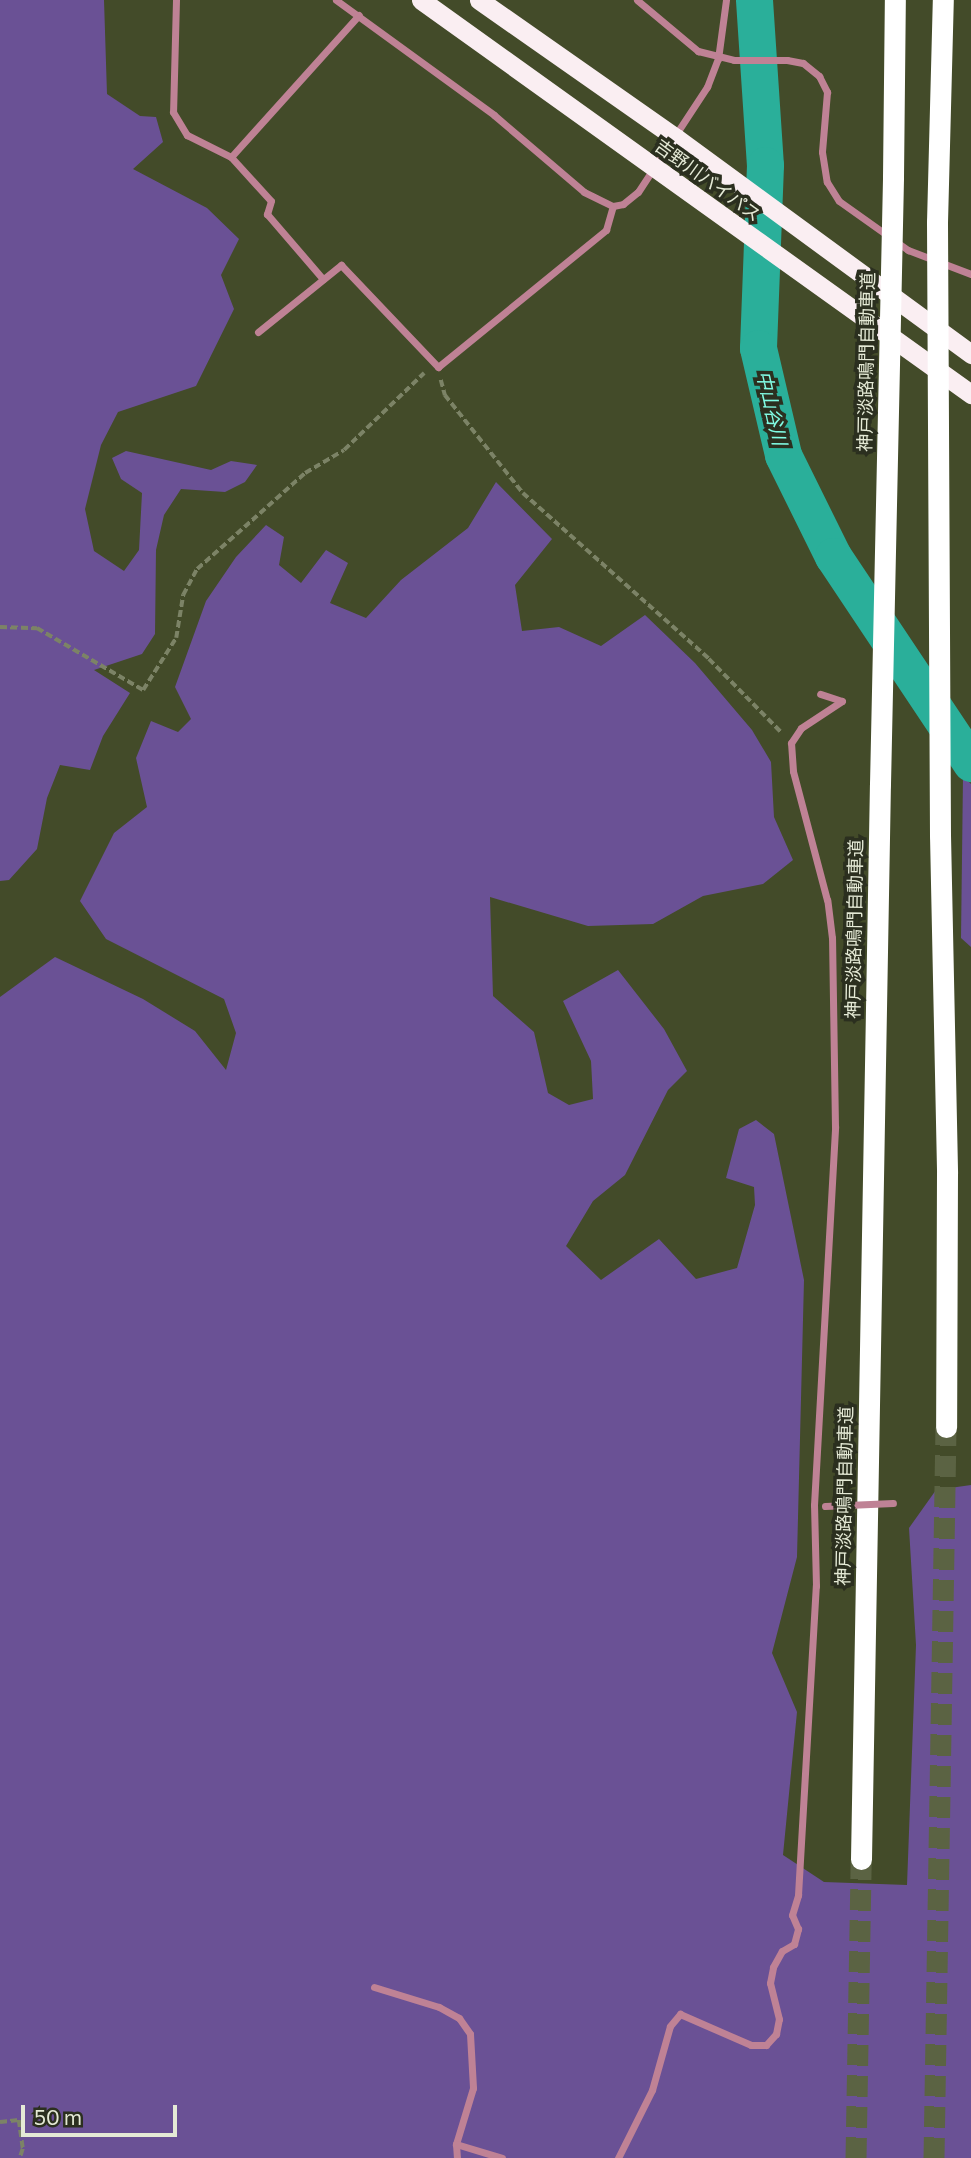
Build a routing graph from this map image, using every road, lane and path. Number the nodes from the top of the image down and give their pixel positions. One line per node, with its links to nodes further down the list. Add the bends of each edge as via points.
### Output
1 (176, 0): 12 (street, via 173,112 187,135)
2 (336, 0): 9 (street)
3 (421, 0): 13 (highway, 吉野川バイパス)
4 (479, 0): 11 (highway, 吉野川バイパス)
5 (637, 0): 10 (street, via 698,51)
6 (726, 0): 10 (street)
7 (943, 0): 24 (highway, bridge, via 937,222)
8 (895, 1): 27 (highway, 神戸淡路鳴門自動車道, bridge)
9 (359, 15): 12 (street); 14 (street, via 494,115 584,192)
10 (718, 59): 11 (street); 15 (street, via 787,60 803,64 819,76 827,92 822,152 827,182 839,201 908,250)
11 (676, 138): 13 (street); 18 (highway, 吉野川バイパス)
12 (231, 157): 16 (street, via 271,201 267,214)
13 (654, 167): 14 (street, via 624,204); 20 (highway, 吉野川バイパス)
14 (613, 205): 19 (street, via 606,230)
15 (971, 274)
16 (323, 279): 17 (street); 19 (street, via 341,265)
17 (258, 332)
18 (971, 354)
19 (438, 367): 21 (path, via 418,375 383,416 344,450 305,473 197,569 183,595 176,638 143,690 37,628); 23 (path, via 444,395 523,493 709,659)
20 (971, 394)
21 (0, 627)
22 (820, 694): 23 (street, via 842,701 801,728)
23 (791, 743): 26 (street, via 793,771 827,900 832,938 834,1184)
24 (946, 1427)
25 (893, 1503): 26 (street, bridge)
26 (814, 1505): 34 (street, via 816,1586 798,1895 792,1915 798,1930 794,1944 782,1951 773,1967 770,1983 779,2019 776,2034 766,2045 751,2045 680,2014 670,2026 652,2090)
27 (861, 1859)
28 (374, 1987): 30 (street, via 439,2007 459,2018 470,2034 473,2088)
29 (0, 2122): 31 (path, via 19,2120)
30 (456, 2144): 32 (street); 33 (street)
31 (20, 2158)
32 (457, 2158)
33 (502, 2158)
34 (618, 2158)

